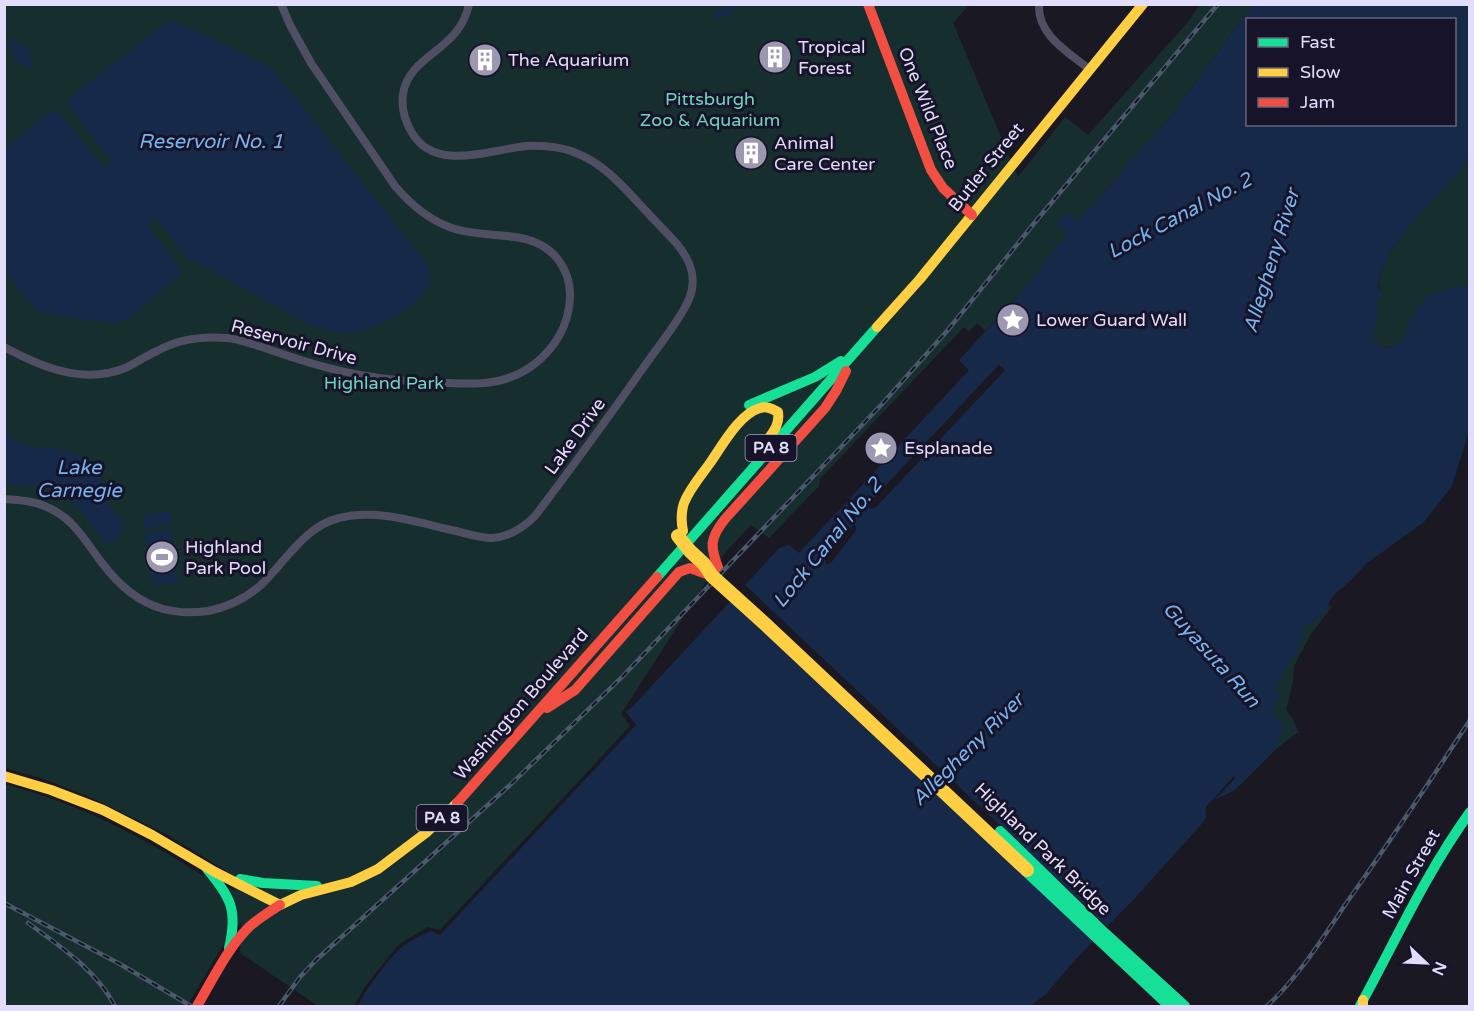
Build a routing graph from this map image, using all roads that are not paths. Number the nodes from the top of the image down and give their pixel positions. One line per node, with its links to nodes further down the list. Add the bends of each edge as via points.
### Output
1 (282, 4): 8 (street, Reservoir Drive, via 311,63 405,199 453,229 524,238 556,258 567,276 569,304 565,323 553,346 535,364 517,374 469,384 348,373 228,338 176,342 125,368 91,375 59,371)
2 (469, 4): 10 (street, Lake Drive, via 456,33 418,65 407,83 404,115 415,137 427,148 444,155 466,156 535,146 568,150 585,157 613,177 677,244 692,271 689,298 678,318 535,516 516,531 491,538 387,516 333,519 313,531 261,585 240,600 189,613 162,609 131,593 101,562 81,533 57,512 32,502)
3 (868, 4): 7 (main road, One Wild Place, via 931,170 943,188)
4 (1039, 4): 6 (street, via 1044,29)
5 (1143, 4): 6 (main road, Butler Street / PA 8)
6 (1089, 69): 7 (main road, Butler Street / PA 8)
7 (972, 214): 9 (main road, Butler Street / PA 8)
8 (4, 347)
9 (856, 352): 11 (main road, Washington Boulevard / PA 8); 11 (main road, via 815,377 755,402 734,418 679,498 674,521); 12 (main road, via 825,408 716,530 711,544)
10 (4, 499)
11 (682, 537): 11 (main road, via 681,514 687,497 734,429 758,409 776,410 779,421 774,430); 12 (main road); 13 (main road, Washington Boulevard / PA 8)
12 (716, 573): 13 (main road, via 690,568 679,572 574,690); 22 (main road, Highland Park Bridge, bridge, via 764,623); 23 (main road, Highland Park Bridge, via 876,715)
13 (530, 720): 17 (main road, Washington Boulevard / PA 8, via 427,832 378,869)
14 (4, 776): 16 (main road, PA 8, via 103,810)
15 (1470, 812): 20 (main road, Main Street, via 1438,857)
16 (210, 869): 17 (main road, PA 8, via 263,883); 18 (main road, PA 8); 19 (main road, via 232,906 234,926)
17 (332, 888): 18 (main road, Washington Boulevard / PA 8)
18 (280, 905): 19 (main road, Washington Boulevard, via 249,928)
19 (227, 956): 21 (main road)
20 (1364, 1001)
21 (197, 1006)
22 (1172, 1006)
23 (1185, 1006)

